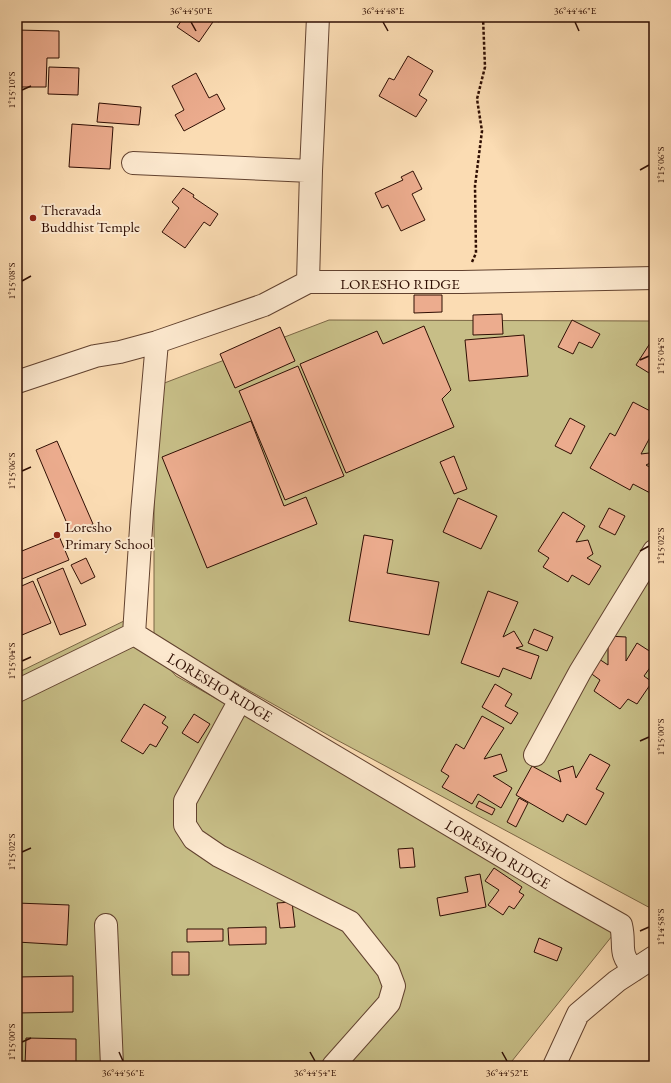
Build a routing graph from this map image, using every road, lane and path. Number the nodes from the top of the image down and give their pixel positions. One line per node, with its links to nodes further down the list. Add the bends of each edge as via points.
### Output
1 (318, 17): 4 (street)
2 (483, 17): 7 (path, via 485,66 477,99 482,132 475,186 476,253)
3 (133, 163): 4 (street)
4 (311, 171): 6 (street)
5 (654, 278): 7 (street, LORESHO RIDGE)
6 (308, 282): 7 (street, LORESHO RIDGE); 8 (street, LORESHO RIDGE, via 264,305)
7 (462, 282)
8 (157, 342): 9 (street, LORESHO RIDGE, via 95,356); 11 (street)
9 (17, 382)
10 (654, 552): 14 (street, via 580,672)
11 (134, 634): 12 (street); 13 (street, LORESHO RIDGE)
12 (17, 691)
13 (240, 700): 17 (street, LORESHO RIDGE, via 621,925 622,951); 19 (street, via 185,801 185,824 194,839 219,856 350,922 388,970 394,986 389,1003)
14 (535, 755)
15 (106, 925): 18 (street)
16 (654, 957): 17 (street)
17 (634, 970): 20 (street, via 578,1014)
18 (112, 1066)
19 (333, 1066)
20 (554, 1066)

